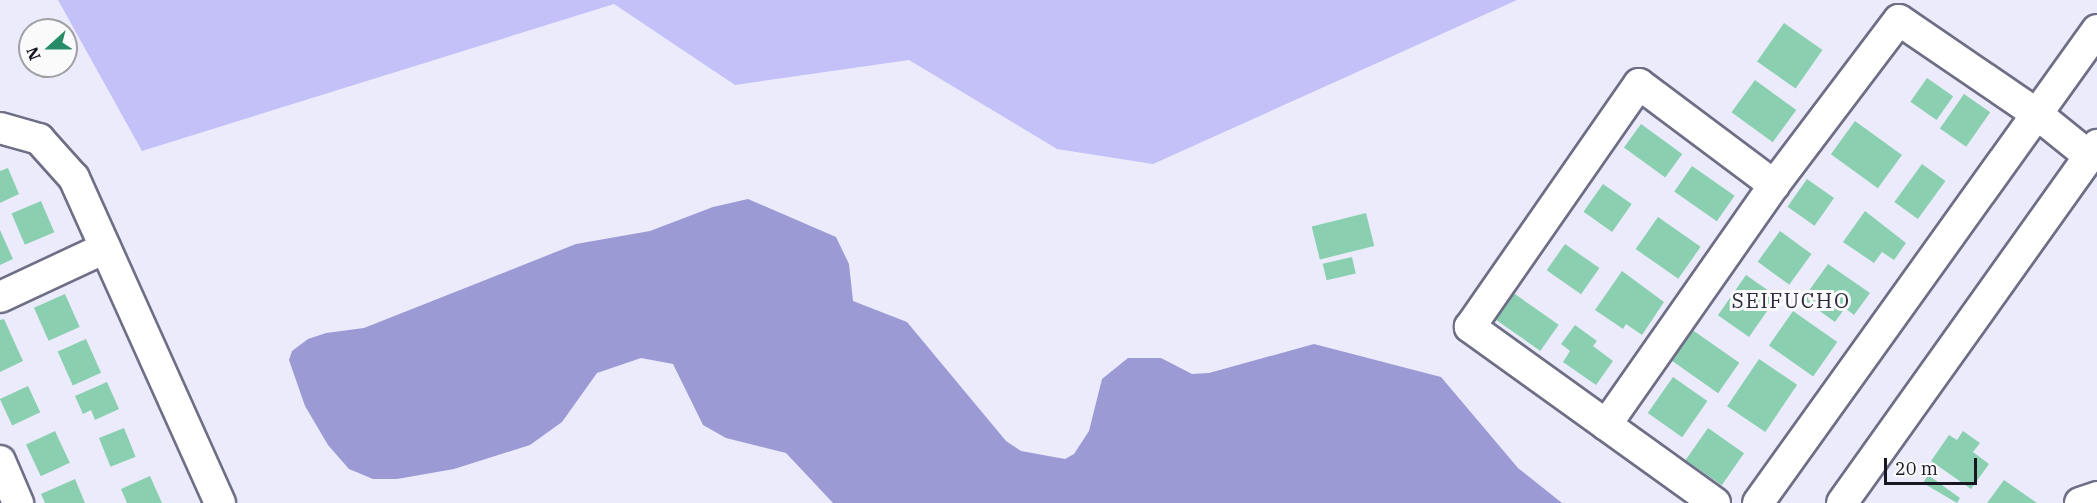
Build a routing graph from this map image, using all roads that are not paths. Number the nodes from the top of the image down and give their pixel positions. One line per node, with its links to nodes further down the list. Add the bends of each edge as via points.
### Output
1 (2097, 30): 2 (street)
2 (2037, 114): 4 (street); 5 (street, via 1899,20); 14 (street)
3 (0, 128): 6 (street, via 39,139 74,178)
4 (2093, 151): 15 (street)
5 (1774, 185): 8 (street); 8 (street, via 1638,84 1470,327)
6 (105, 248): 7 (street); 12 (street)
7 (0, 297)
8 (1606, 425): 13 (street)
9 (1, 467): 11 (street)
10 (2097, 496): 16 (street)
11 (18, 503)
12 (220, 503)
13 (1715, 503)
14 (1758, 503)
15 (1842, 503)
16 (2079, 503)

